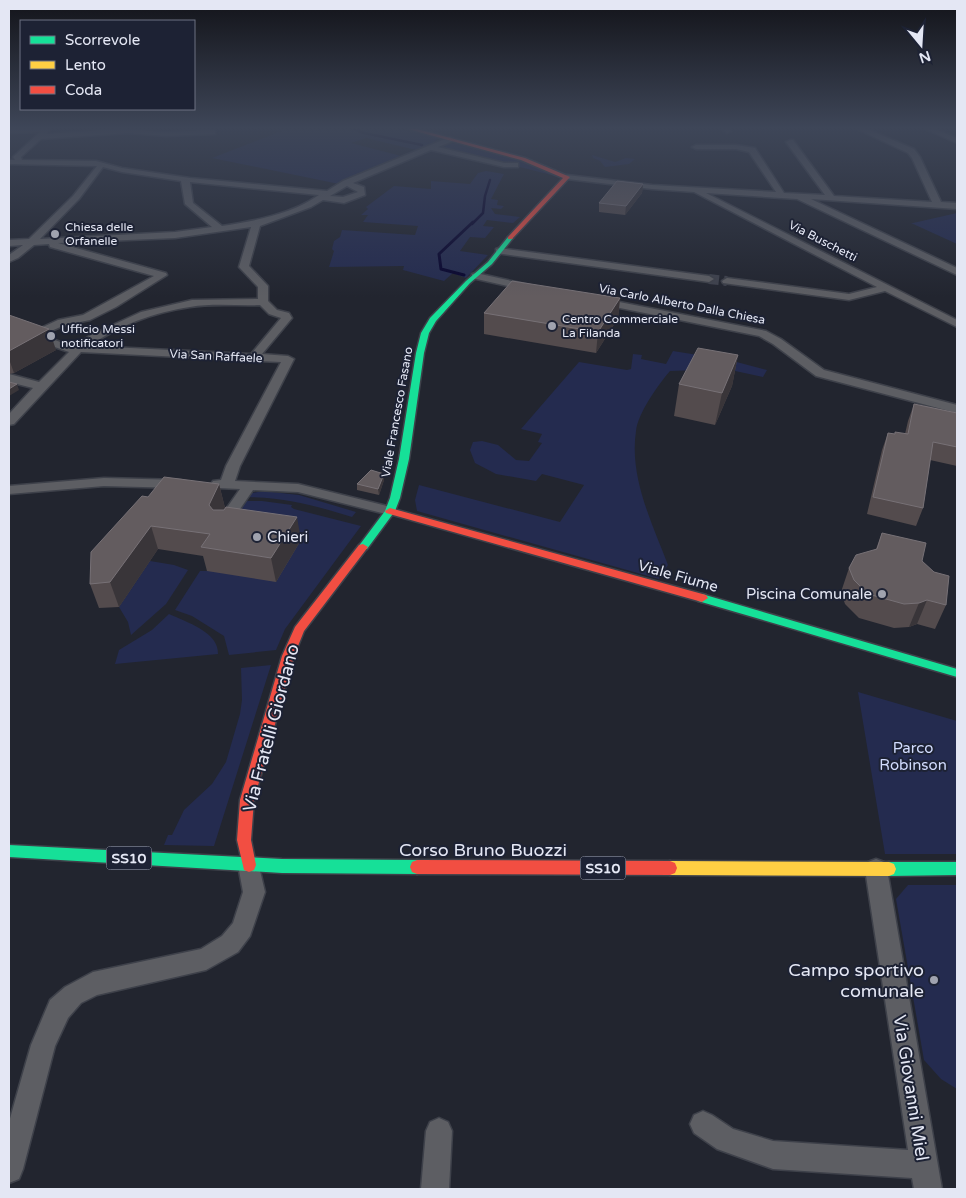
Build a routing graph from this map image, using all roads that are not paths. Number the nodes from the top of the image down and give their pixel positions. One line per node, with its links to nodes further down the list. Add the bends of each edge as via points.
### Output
1 (87, 185): 21 (street)
2 (185, 185): 20 (street, via 189,204)
3 (240, 185): 12 (street)
4 (346, 185): 12 (street)
5 (351, 185): 15 (street, via 361,189)
6 (560, 185): 23 (street, Viale Francesco Fasano)
7 (627, 185): 11 (street)
8 (775, 185): 13 (street)
9 (822, 185): 16 (street)
10 (929, 185): 17 (street)
11 (694, 189): 13 (street); 29 (street, Via Buschetti)
12 (326, 194): 15 (street); 15 (street, via 336,200); 19 (street, via 308,205)
13 (781, 194): 14 (street)
14 (797, 195): 16 (street); 25 (street)
15 (358, 196)
16 (832, 198): 17 (street)
17 (938, 205): 18 (street)
18 (957, 206)
19 (256, 224): 20 (street); 32 (street, via 244,267 263,286)
20 (219, 228): 21 (street, via 175,235)
21 (37, 242): 22 (street); 24 (street); 35 (street, via 162,274 86,318 62,322)
22 (9, 243)
23 (499, 251): 26 (street, Viale Francesco Fasano); 27 (street)
24 (9, 259)
25 (957, 272)
26 (476, 276): 30 (street); 45 (street, Viale Francesco Fasano, via 433,320 425,333 404,459)
27 (708, 278)
28 (728, 281): 29 (street, via 849,297)
29 (887, 288): 33 (street, Via Buschetti)
30 (541, 290)
31 (586, 298): 40 (street, Via Carlo Alberto Dalla Chiesa, via 762,332 820,373)
32 (263, 302): 36 (street, via 192,302 166,308 144,314); 37 (street, via 273,312 287,318)
33 (957, 324)
34 (9, 327): 35 (street, Via San Raffaele)
35 (32, 336): 36 (street, Via San Raffaele)
36 (72, 349): 37 (street, Via San Raffaele); 39 (street)
37 (254, 357): 42 (street, Via San Raffaele, via 288,359 233,466)
38 (9, 378): 39 (street)
39 (42, 387): 41 (street)
40 (957, 409)
41 (9, 421)
42 (227, 484): 44 (street, via 104,482); 45 (street, via 298,488)
43 (247, 489): 46 (street, via 232,509)
44 (9, 490)
45 (390, 511): 47 (street, Viale Fiume); 49 (street, Via Fratelli Giordano, via 299,630 288,656 247,800 244,840)
46 (224, 529)
47 (957, 673)
48 (9, 851): 49 (street, Corso Bruno Buozzi / SS10)
49 (249, 866): 50 (street, Corso Bruno Buozzi / SS10); 54 (street, Via Fratelli Giordano, via 254,892 242,929 230,944 206,959 93,984 73,995 59,1009 44,1045)
50 (876, 869): 51 (street, Corso Bruno Buozzi / SS10); 55 (street, Via Giovanni Miel)
51 (957, 869)
52 (703, 1124): 55 (street, via 726,1140 773,1155)
53 (439, 1131): 56 (street)
54 (9, 1169)
55 (926, 1177)
56 (435, 1189)

